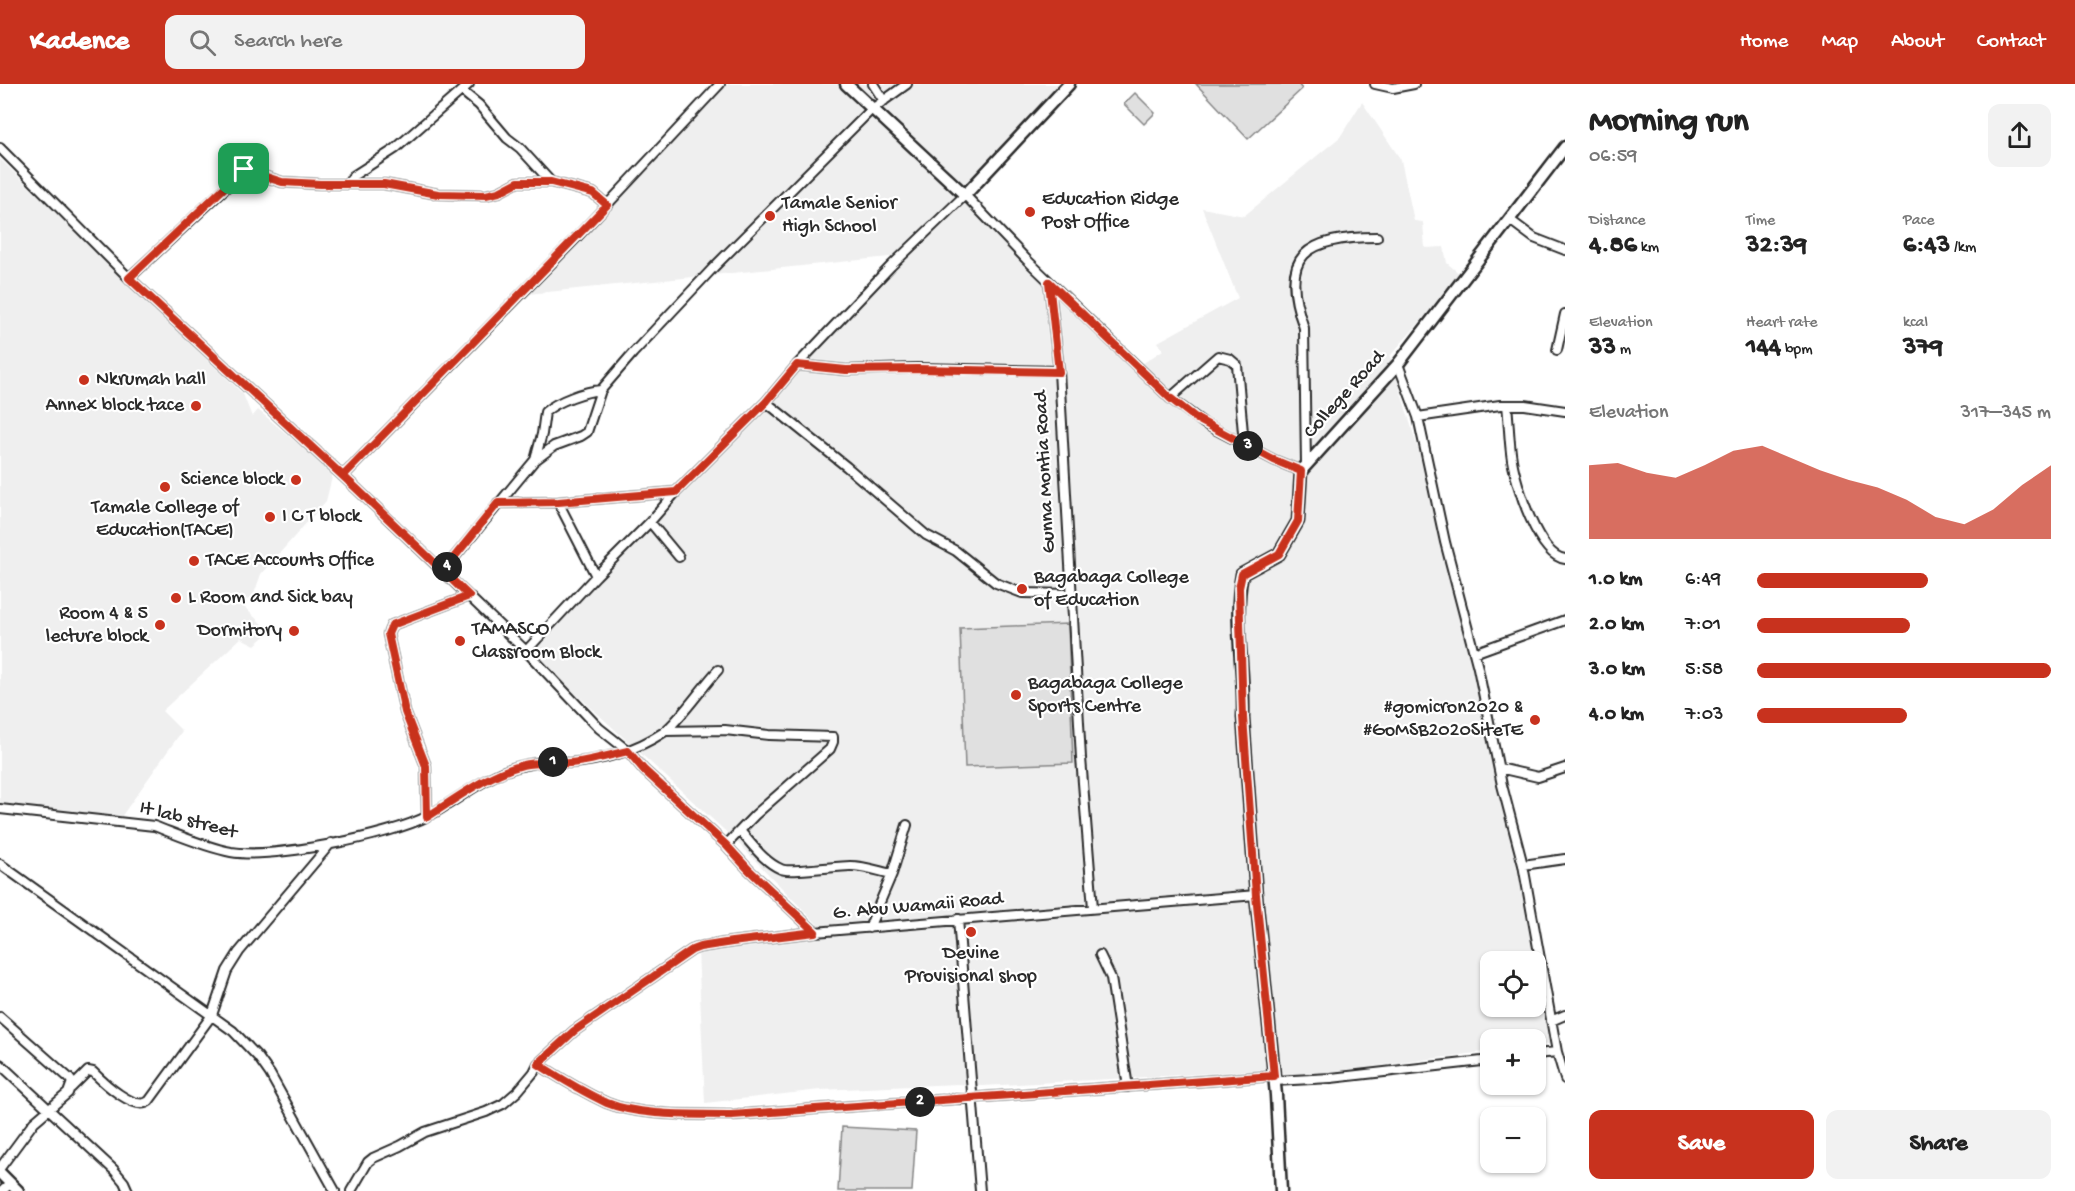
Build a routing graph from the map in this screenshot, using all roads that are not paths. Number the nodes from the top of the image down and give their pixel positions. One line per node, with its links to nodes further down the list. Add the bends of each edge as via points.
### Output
1 (469, 84): 9 (street)
2 (720, 84): 17 (street)
3 (846, 84): 11 (street)
4 (873, 84): 10 (street)
5 (907, 84): 10 (street)
6 (1069, 84): 16 (street)
7 (1375, 84): 8 (street, via 1393,88)
8 (1414, 84)
9 (462, 91): 14 (street); 15 (street, via 395,149 353,176)
10 (884, 101): 11 (street)
11 (872, 109): 16 (street); 28 (street, via 714,267)
12 (0, 148): 21 (street, G. Abu Wamaii Road)
13 (1564, 150): 18 (street, College Road)
14 (551, 182): 15 (street, via 518,182 486,195); 17 (street, via 593,193)
15 (348, 184): 21 (street, via 282,182 244,169)
16 (965, 195): 22 (street); 26 (street)
17 (607, 205): 37 (street)
18 (1510, 220): 20 (street, via 1534,238); 25 (street, College Road)
19 (1377, 237): 36 (street, via 1345,239 1314,247 1298,263 1295,289 1304,328)
20 (1565, 250)
21 (129, 278): 37 (street, G. Abu Wamaii Road)
22 (1049, 282): 27 (street, Gunna Montia Road); 29 (street)
23 (1565, 314): 24 (street)
24 (1557, 350)
25 (1398, 364): 33 (street); 36 (street, College Road)
26 (797, 365): 27 (street, via 846,370); 30 (street)
27 (1059, 372): 46 (street, Gunna Montia Road)
28 (602, 390): 35 (street, via 587,432 554,446); 35 (street, via 589,391 545,412)
29 (1170, 398): 34 (street, via 1205,424); 34 (street, via 1218,356 1230,359 1237,365)
30 (766, 402): 38 (street); 46 (street, via 926,535 956,551 996,583 1022,593)
31 (1507, 405): 32 (street); 33 (street); 43 (street, via 1513,462 1531,520 1553,554)
32 (1565, 411)
33 (1418, 417): 50 (street)
34 (1244, 444): 36 (street)
35 (534, 461): 40 (street)
36 (1304, 468): 66 (street, via 1298,521 1279,554 1242,574 1239,588 1243,717)
37 (343, 476): 44 (street, G. Abu Wamaii Road)
38 (676, 492): 39 (street); 41 (street)
39 (558, 502): 40 (street); 45 (street)
40 (498, 503): 44 (street)
41 (650, 522): 42 (street); 45 (street)
42 (679, 557)
43 (1565, 559)
44 (443, 571): 47 (street, G. Abu Wamaii Road)
45 (596, 576): 49 (street)
46 (1071, 594): 67 (street, Gunna Montia Road)
47 (469, 596): 49 (street, G. Abu Wamaii Road); 57 (street, via 392,625 388,634 405,712 426,766)
48 (1565, 620): 50 (street)
49 (526, 651): 53 (street, G. Abu Wamaii Road, via 599,728)
50 (1474, 653): 54 (street)
51 (718, 670): 52 (street)
52 (665, 731): 53 (street, It lab street); 59 (street, via 725,730 833,737 830,749)
53 (628, 751): 57 (street, It lab street, via 569,763 525,765 503,772); 61 (street, G. Abu Wamaii Road)
54 (1499, 768): 55 (street, via 1538,777); 64 (street)
55 (1565, 768)
56 (0, 809): 60 (street, It lab street, via 154,826 230,852 249,854)
57 (427, 817): 60 (street, It lab street, via 369,836)
58 (907, 825): 65 (street)
59 (740, 831): 61 (street); 65 (street, via 776,867 787,872 854,866)
60 (331, 843): 72 (street, via 239,952 227,971)
61 (726, 845): 70 (street, G. Abu Wamaii Road)
62 (1565, 859): 64 (street)
63 (0, 864): 72 (street)
64 (1523, 865): 75 (street)
65 (892, 874): 69 (street)
66 (1256, 895): 67 (street, G. Abu Wamaii Road); 82 (street)
67 (1093, 908): 68 (street, G. Abu Wamaii Road)
68 (958, 919): 69 (street, G. Abu Wamaii Road); 86 (street)
69 (869, 928): 70 (street, G. Abu Wamaii Road)
70 (815, 932): 81 (street, via 692,950 574,1031)
71 (1100, 955): 84 (street, via 1111,978)
72 (212, 1015): 85 (street, via 145,1104 129,1100 93,1072 88,1071); 92 (street, via 233,1031 270,1074)
73 (1565, 1015): 75 (street)
74 (0, 1017): 85 (street, via 69,1078)
75 (1551, 1021): 76 (street)
76 (1557, 1052): 77 (street); 79 (street)
77 (1546, 1053)
78 (1480, 1060): 82 (street, via 1331,1078)
79 (1563, 1063): 83 (street)
80 (0, 1064): 87 (street)
81 (538, 1064): 86 (street, via 608,1103 671,1113 732,1115); 93 (street, via 503,1104 425,1132 368,1162)
82 (1274, 1078): 84 (street); 95 (street)
83 (1565, 1079)
84 (1128, 1087): 86 (street)
85 (71, 1088): 87 (street)
86 (972, 1098): 94 (street)
87 (49, 1110): 88 (street, via 34,1122); 91 (street, via 114,1170)
88 (0, 1168)
89 (0, 1173): 90 (street)
90 (10, 1188)
91 (128, 1191)
92 (335, 1191)
93 (351, 1191)
94 (980, 1191)
95 (1281, 1191)

